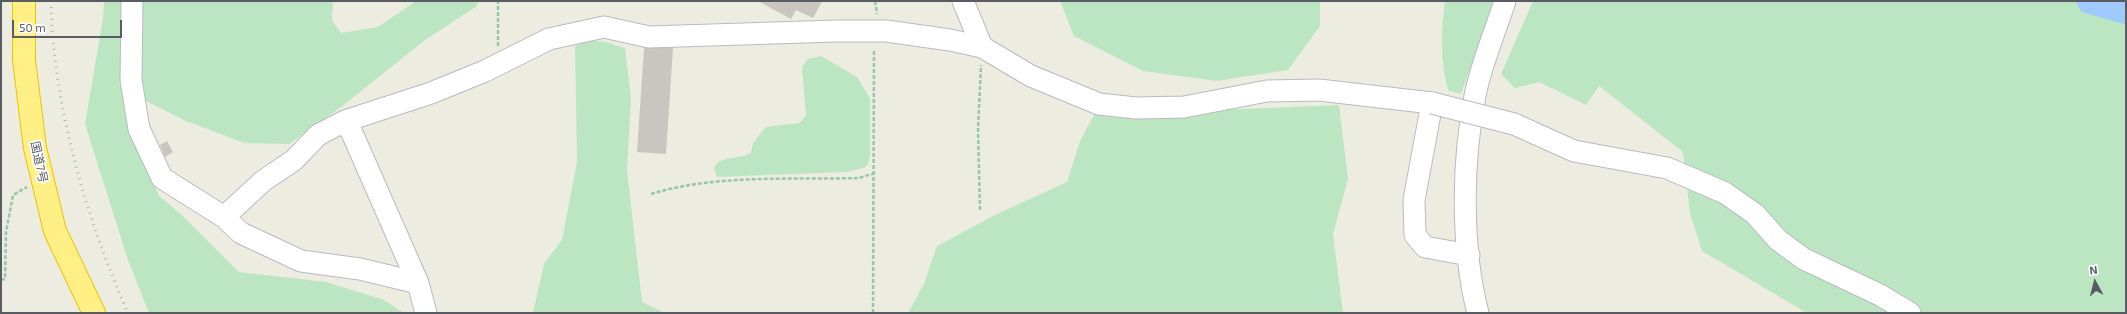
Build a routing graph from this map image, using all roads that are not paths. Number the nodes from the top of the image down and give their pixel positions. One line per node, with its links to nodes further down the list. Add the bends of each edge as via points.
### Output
1 (24, 1): 11 (highway, 国道7号, via 24,60 35,148 55,231)
2 (132, 1): 8 (street, via 131,80 138,129 162,178)
3 (963, 1): 5 (street)
4 (1505, 1): 9 (street, via 1475,96 1464,193)
5 (982, 47): 6 (street, via 1031,76 1099,104 1136,108 1184,107 1268,91 1319,90); 7 (street, via 950,40 879,31 649,37 604,27 549,39 426,95)
6 (1432, 103): 9 (street, via 1414,200 1415,235 1426,248); 14 (street, bridge, via 1514,124 1574,151 1667,168 1725,193 1755,214 1778,240 1804,259 1880,295)
7 (345, 121): 8 (street, via 318,135 294,160 263,181); 10 (street)
8 (224, 217): 10 (street, via 241,233 301,261 360,269)
9 (1469, 255): 13 (street)
10 (418, 283): 12 (street)
11 (94, 313)
12 (426, 313)
13 (1478, 313)
14 (1910, 313)

